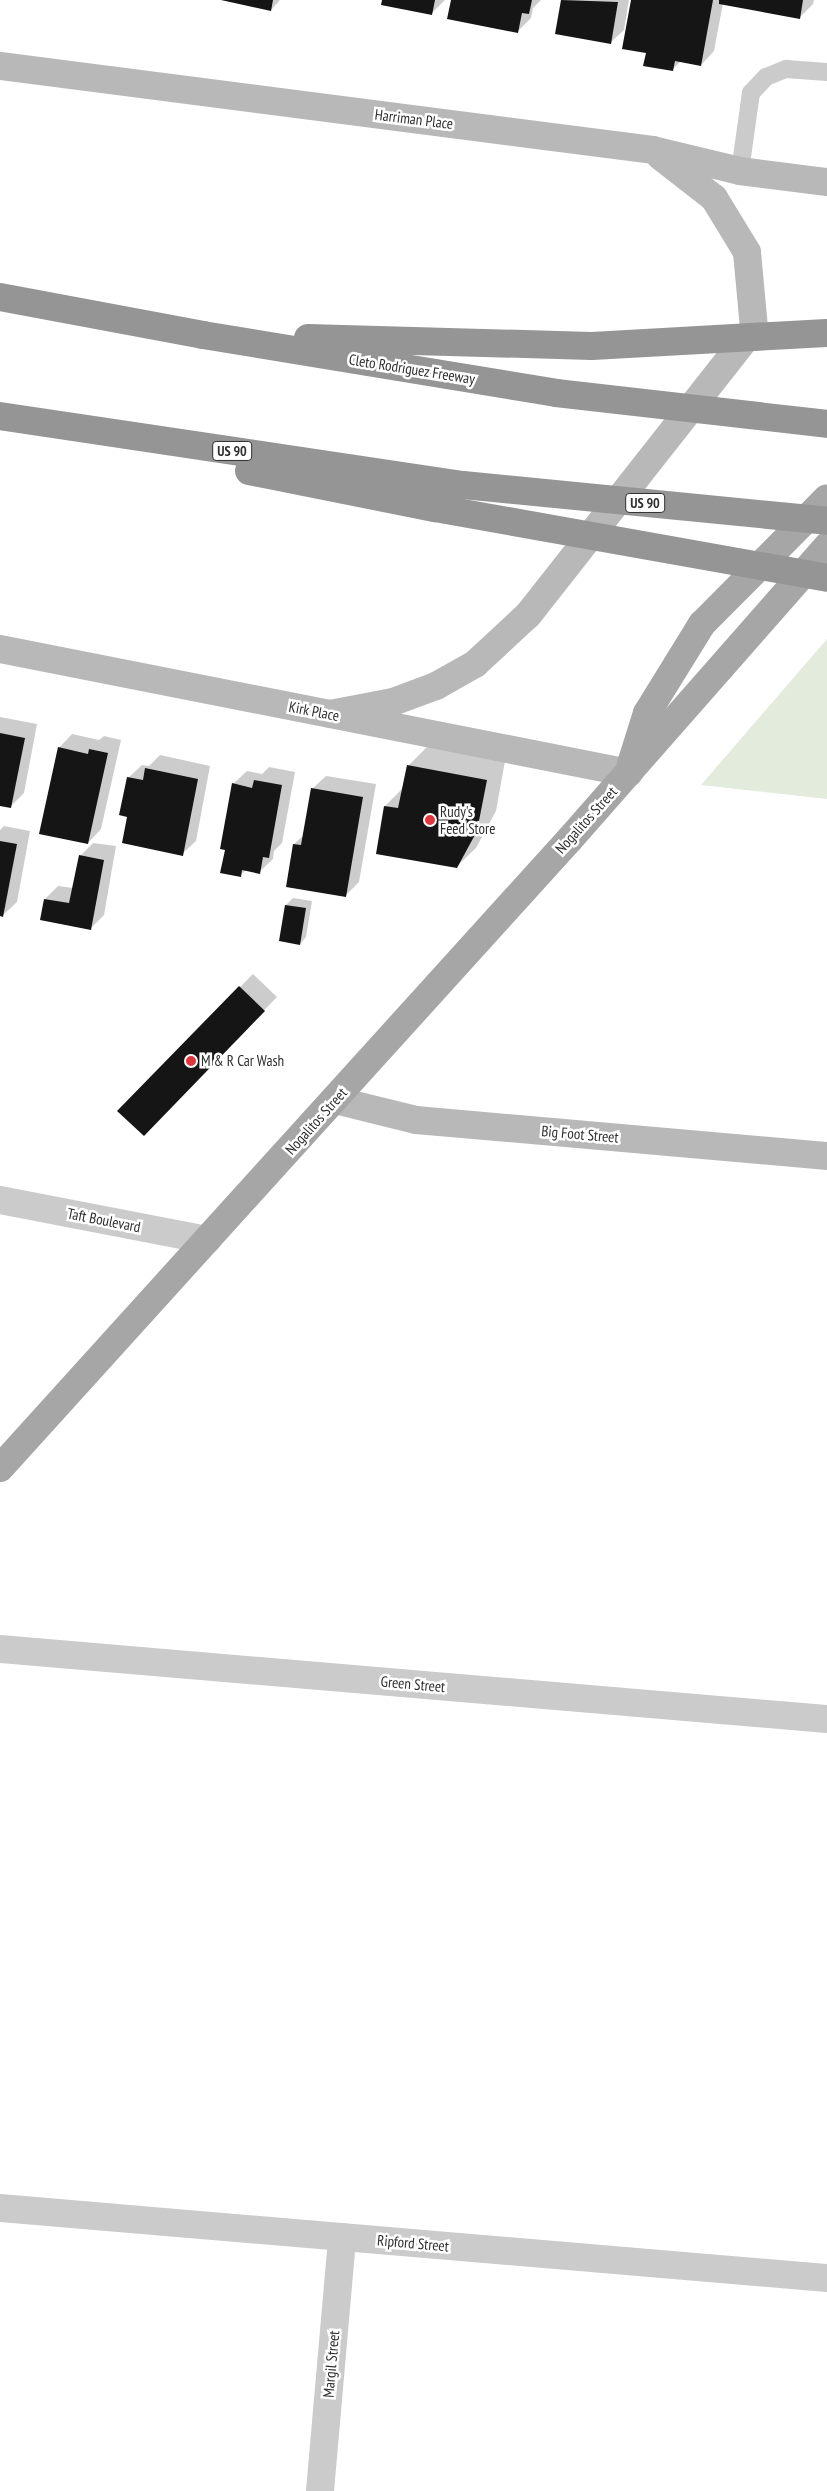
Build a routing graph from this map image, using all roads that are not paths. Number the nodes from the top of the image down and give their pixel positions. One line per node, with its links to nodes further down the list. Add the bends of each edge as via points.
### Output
1 (0, 66): 3 (main road, Harriman Place)
2 (827, 72): 4 (lane, via 786,69 766,77 751,93)
3 (653, 150): 4 (main road, Harriman Place); 17 (main road, via 714,198 747,252 754,328 528,615 475,664 436,686 393,702)
4 (740, 171): 5 (main road, Harriman Place)
5 (827, 182)
6 (0, 297): 8 (highway, Cleto Rodriguez Freeway)
7 (827, 333): 8 (highway, bridge, via 592,346)
8 (203, 335): 11 (highway, Cleto Rodriguez Freeway, bridge, via 556,393)
9 (0, 416): 13 (highway, US 90, bridge, via 463,485)
10 (0, 422): 15 (highway, bridge, via 435,508)
11 (827, 424)
12 (827, 498): 18 (main road, Nogalitos Street, via 702,624 646,713)
13 (827, 520)
14 (827, 546): 18 (main road, Nogalitos Street)
15 (827, 578)
16 (0, 649): 17 (main road, Kirk Place)
17 (330, 714): 18 (main road, Kirk Place)
18 (628, 773): 19 (main road, Nogalitos Street)
19 (335, 1100): 20 (main road, Big Foot Street, via 416,1120); 22 (main road, Nogalitos Street)
20 (827, 1156)
21 (0, 1200): 22 (street, Taft Boulevard)
22 (207, 1240): 23 (main road, Nogalitos Street)
23 (0, 1468)
24 (0, 1649): 25 (street, Green Street)
25 (827, 1719)
26 (0, 2208): 27 (street, Ripford Street)
27 (342, 2237): 28 (street, Ripford Street); 29 (street, Margil Street)
28 (827, 2278)
29 (320, 2491)

